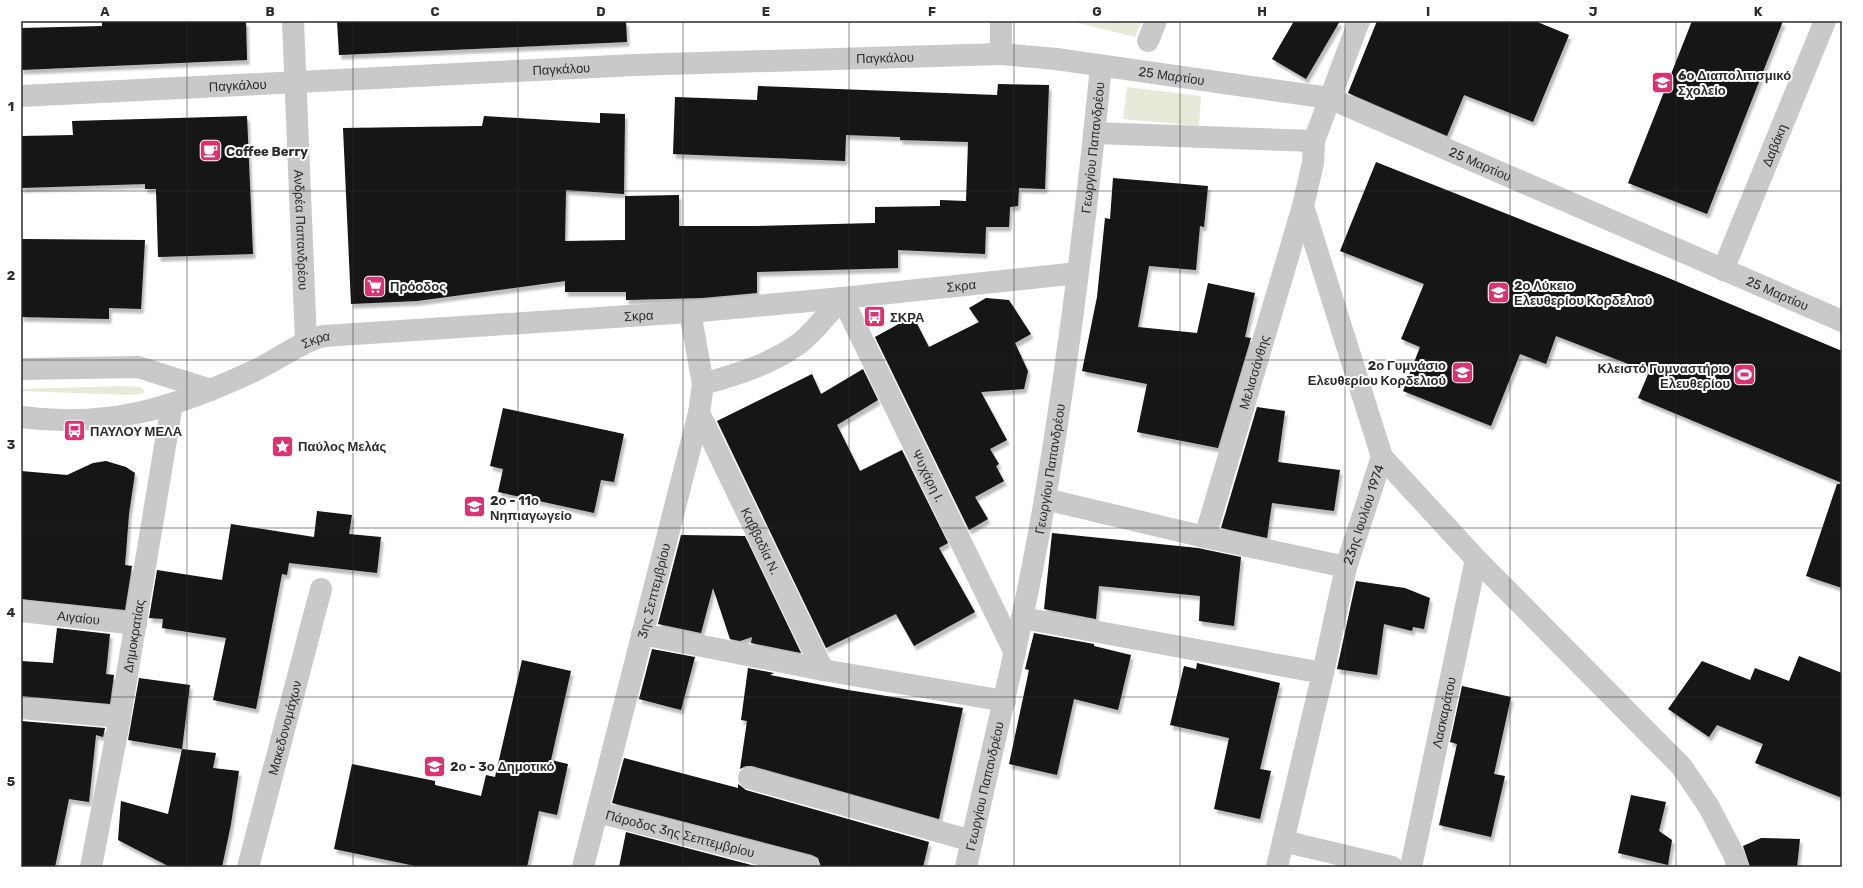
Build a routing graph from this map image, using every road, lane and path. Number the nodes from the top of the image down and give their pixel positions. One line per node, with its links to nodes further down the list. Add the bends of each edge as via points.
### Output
1 (293, 21): 9 (street, Ανδρέα Παπανδρέου)
2 (1001, 21): 7 (street)
3 (1156, 21): 6 (street)
4 (1359, 21): 11 (street)
5 (1825, 21): 15 (street, Δαβάκη)
6 (1148, 41)
7 (1001, 54): 8 (street, Παγκάλου, via 1056,58); 9 (street, Παγκάλου, via 634,65)
8 (1101, 66): 11 (street, 25 Μαρτίου); 12 (street, Γεωργίου Παπανδρέου)
9 (295, 82): 10 (street, Παγκάλου); 20 (street, Ανδρέα Παπανδρέου)
10 (21, 96)
11 (1329, 98): 13 (street); 15 (street, 25 Μαρτίου)
12 (1094, 133): 13 (street); 16 (street, Γεωργίου Παπανδρέου)
13 (1314, 141): 14 (street, via 1313,163)
14 (1303, 206): 27 (street, 23ης Ιουλίου 1974); 29 (street, Μελισσάνθης)
15 (1723, 270): 19 (street, 25 Μαρτίου)
16 (1078, 273): 17 (street, Σκρα); 28 (street, Γεωργίου Παπανδρέου)
17 (842, 298): 18 (street, Σκρα); 22 (street, via 798,345 770,361); 37 (street, Ψυχάρη Ι.)
18 (690, 312): 20 (street, Σκρα, via 324,336); 22 (street, 3ης Σεπτεμβρίου)
19 (1842, 321)
20 (306, 342): 23 (street, Σκρα, via 275,360)
21 (21, 369): 23 (street, via 138,367)
22 (702, 384): 25 (street, 3ης Σεπτεμβρίου)
23 (210, 390): 24 (street, Σκρα)
24 (172, 404): 26 (street, Σκρα, via 139,414 113,418 58,420); 35 (street, Δημοκρατίας)
25 (699, 413): 36 (street, 3ης Σεπτεμβρίου); 38 (street, Καββαδία Ν.)
26 (21, 417)
27 (1382, 457): 30 (street); 31 (street, 23ης Ιουλίου 1974)
28 (1045, 499): 29 (street); 34 (street, Γεωργίου Παπανδρέου)
29 (1205, 537): 31 (street)
30 (1476, 559): 54 (street, Λασκαράτου); 55 (street, via 1682,766 1709,807)
31 (1346, 567): 39 (street, 23ης Ιουλίου 1974)
32 (321, 589): 48 (street, Μακεδονομάχων)
33 (21, 611): 35 (street, Αιγαίου)
34 (1022, 618): 37 (street, Γεωργίου Παπανδρέου); 39 (street)
35 (136, 624): 42 (street, Δημοκρατίας)
36 (642, 634): 38 (street); 44 (street, 3ης Σεπτεμβρίου)
37 (1014, 653): 40 (street, Γεωργίου Παπανδρέου)
38 (823, 670): 40 (street)
39 (1323, 673): 45 (street, 23ης Ιουλίου 1974)
40 (1005, 701): 46 (street, Γεωργίου Παπανδρέου)
41 (21, 708): 42 (street)
42 (120, 717): 47 (street, Δημοκρατίας)
43 (749, 778): 46 (street)
44 (598, 812): 49 (street, 3ης Σεπτεμβρίου); 50 (street, Πάροδος 3ης Σεπτεμβρίου)
45 (1283, 841): 52 (street, 23ης Ιουλίου 1974); 53 (street)
46 (972, 842): 51 (street, Γεωργίου Παπανδρέου)
47 (96, 866)
48 (248, 867)
49 (583, 867)
50 (809, 867)
51 (966, 867)
52 (1277, 867)
53 (1392, 867)
54 (1411, 867)
55 (1738, 867)

